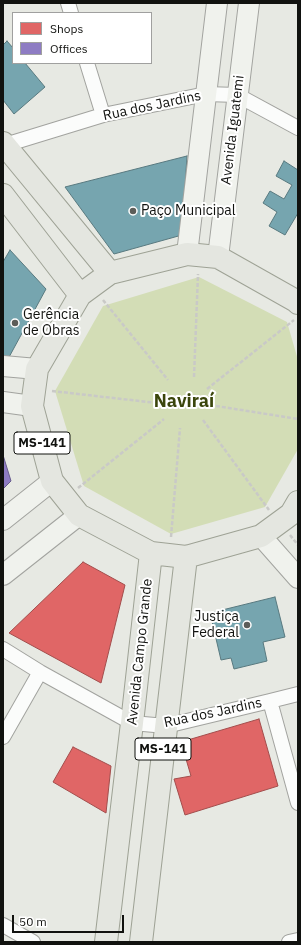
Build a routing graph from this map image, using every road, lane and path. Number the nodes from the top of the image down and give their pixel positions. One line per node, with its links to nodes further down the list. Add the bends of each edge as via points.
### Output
1 (217, 3): 4 (street)
2 (249, 3): 5 (street, Avenida Iguatemi)
3 (87, 64): 6 (street)
4 (206, 94): 5 (street, Rua dos Jardins); 6 (street, Rua dos Jardins); 10 (street)
5 (238, 96): 7 (street, Rua dos Jardins); 10 (street, Avenida Iguatemi)
6 (103, 115): 8 (street, Rua dos Jardins)
7 (298, 128)
8 (4, 145): 11 (main road)
9 (3, 195): 12 (main road)
10 (201, 256): 11 (main road); 13 (main road); 15 (path)
11 (110, 273): 12 (main road)
12 (86, 291): 16 (path); 17 (main road)
13 (298, 305): 18 (path)
14 (3, 366): 17 (street)
15 (194, 377)
16 (168, 380)
17 (34, 388): 19 (street); 20 (path); 26 (main road, MS-141)
18 (207, 389)
19 (3, 402)
20 (157, 403)
21 (210, 405): 23 (path)
22 (164, 419): 26 (path)
23 (298, 419)
24 (203, 420): 28 (path)
25 (180, 428): 31 (path)
26 (59, 489): 27 (main road, MS-141); 29 (street)
27 (79, 515): 31 (main road, MS-141); 32 (street)
28 (291, 515): 30 (main road)
29 (3, 520)
30 (261, 536): 31 (main road); 33 (street)
31 (169, 555): 38 (main road, Avenida Campo Grande / MS-141); 39 (main road, MS-141)
32 (3, 575)
33 (298, 578)
34 (3, 649): 35 (street, Rua dos Jardins)
35 (40, 672): 38 (street, Rua dos Jardins); 40 (street)
36 (298, 694): 37 (street, Rua dos Jardins)
37 (270, 701): 39 (street, Rua dos Jardins); 41 (street)
38 (132, 723): 39 (street, Rua dos Jardins); 45 (main road, Avenida Campo Grande / MS-141)
39 (166, 726): 46 (main road, MS-141)
40 (3, 737)
41 (298, 803)
42 (3, 925): 44 (street)
43 (298, 940): 47 (street)
44 (33, 942)
45 (106, 942)
46 (141, 942)
47 (289, 942)

